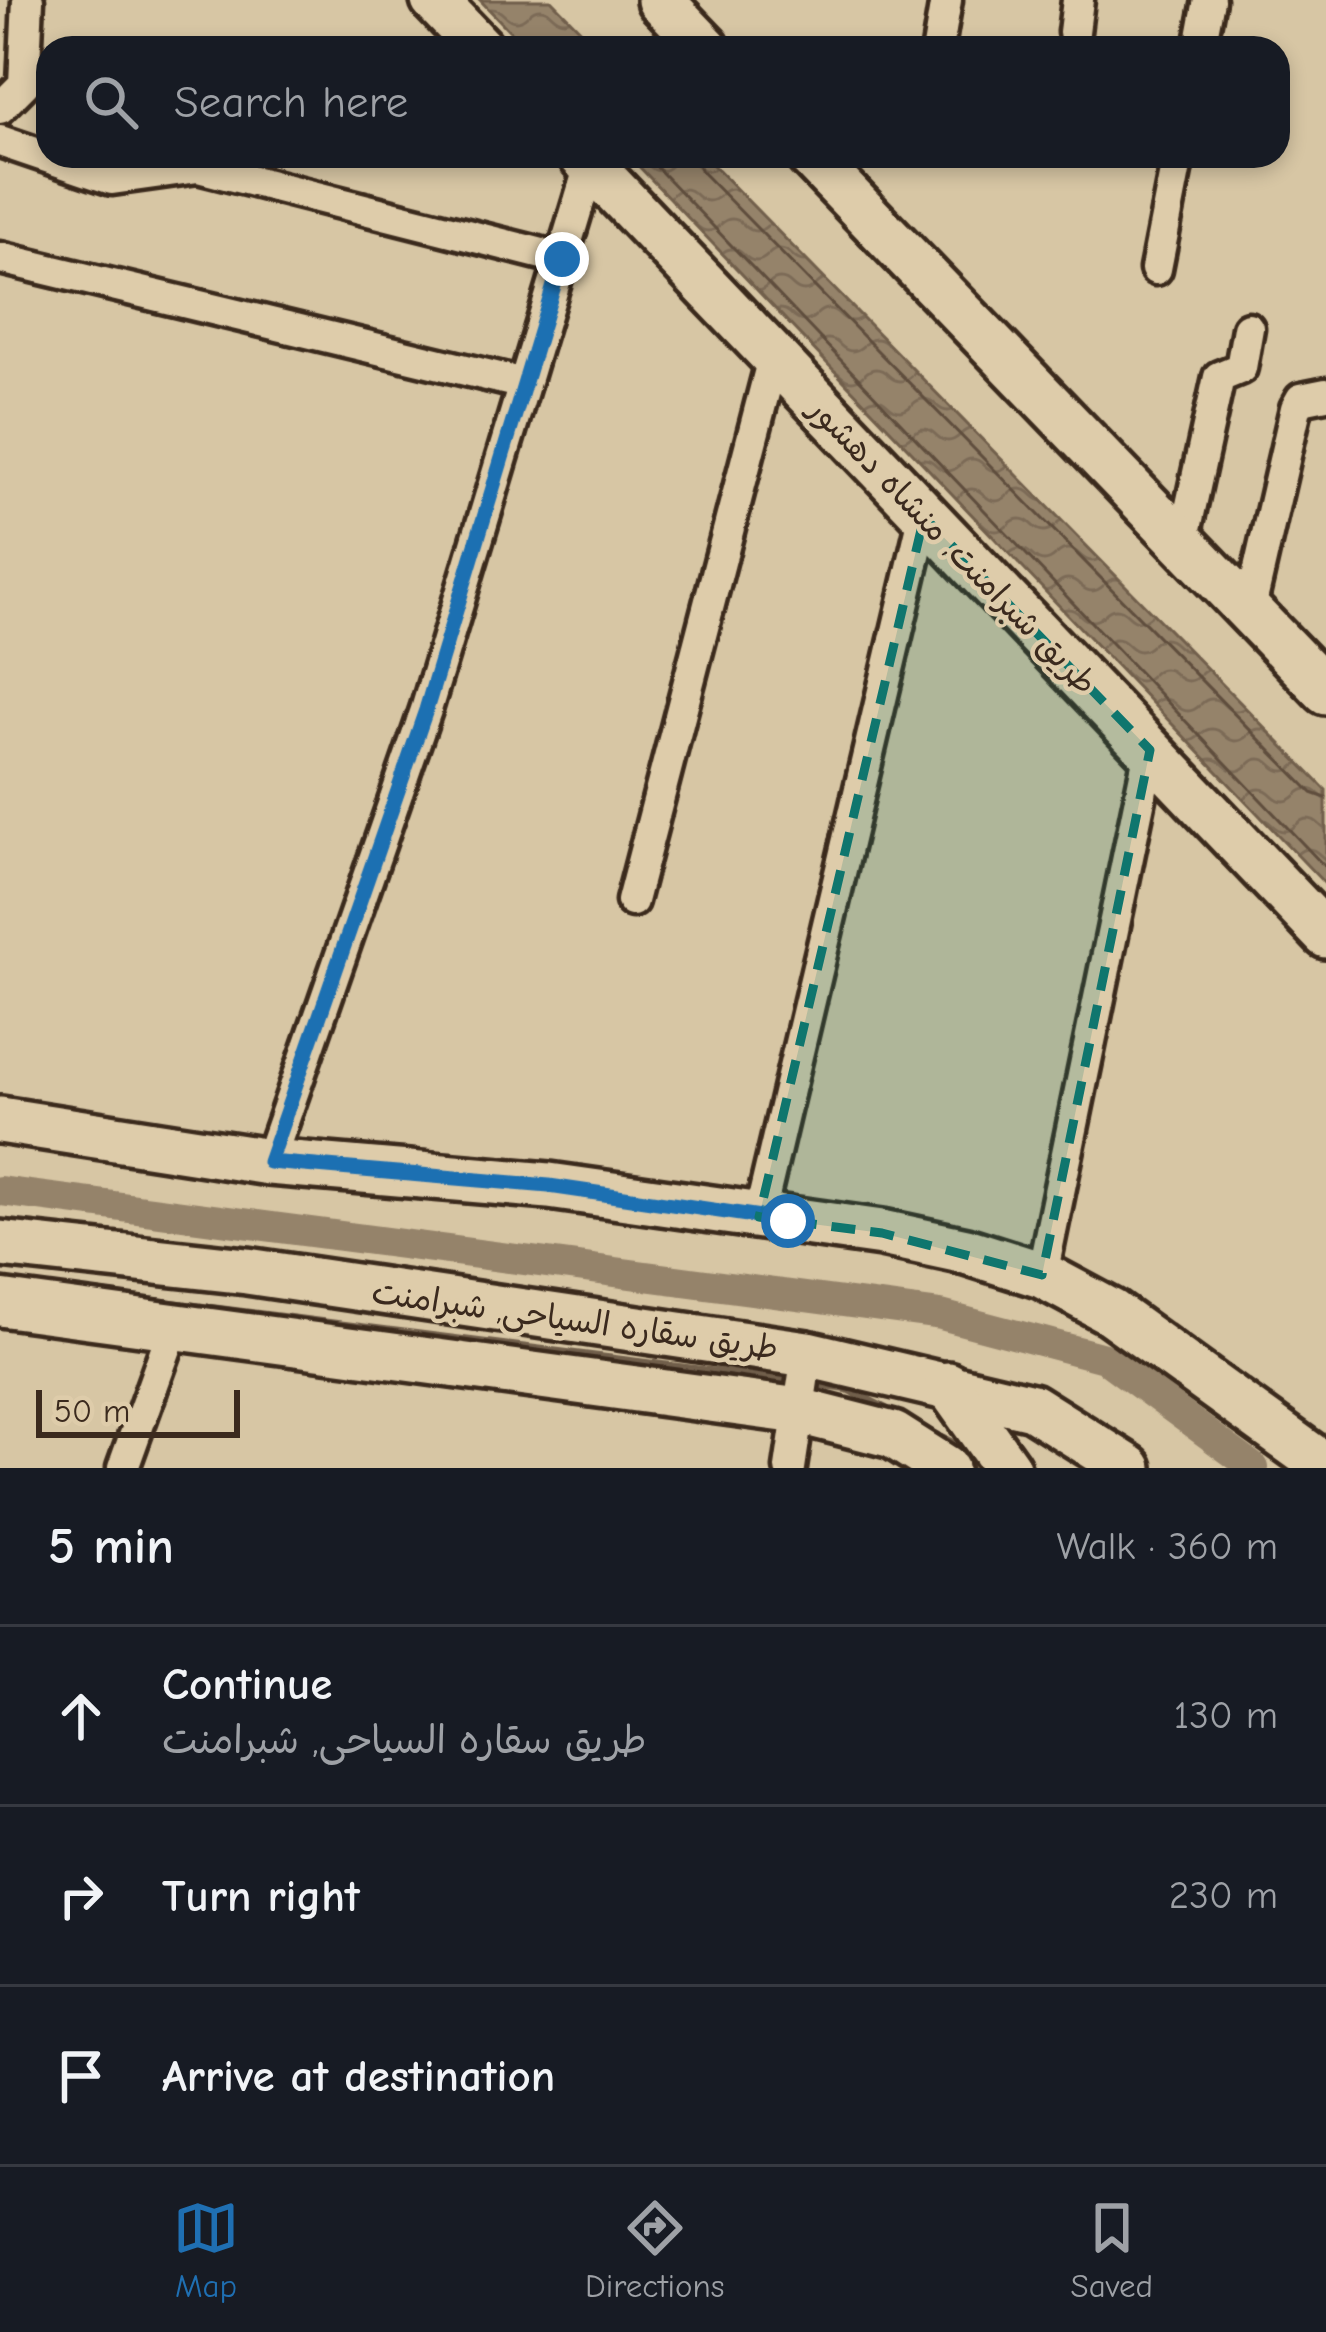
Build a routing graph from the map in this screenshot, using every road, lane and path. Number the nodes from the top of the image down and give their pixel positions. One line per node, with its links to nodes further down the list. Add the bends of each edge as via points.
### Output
1 (28, 0): 12 (street, via 24,84)
2 (434, 0): 8 (main road)
3 (659, 0): 9 (main road)
4 (946, 0): 10 (street)
5 (1078, 0): 7 (street)
6 (1209, 0): 11 (street)
7 (1074, 32)
8 (468, 36)
9 (694, 36)
10 (940, 36)
11 (1202, 36)
12 (0, 108)
13 (0, 141): 14 (street)
14 (36, 153)
15 (80, 168): 16 (street, via 112,179)
16 (191, 168)
17 (202, 168): 23 (street)
18 (584, 168): 23 (street)
19 (594, 168): 26 (main road, طريق شبرامنت, منشاه دهشور)
20 (822, 168): 30 (main road)
21 (1176, 168): 24 (street)
22 (0, 259): 27 (street)
23 (562, 259): 27 (street)
24 (1156, 269)
25 (1248, 328): 30 (street, via 1241,368 1219,377)
26 (773, 358): 29 (main road, طريق شبرامنت, منشاه دهشور); 34 (street)
27 (524, 384): 37 (street, via 426,710)
28 (1326, 394): 31 (street, via 1301,399 1296,408)
29 (924, 518): 33 (main road, طريق شبرامنت, منشاه دهشور); 38 (street)
30 (1184, 542): 31 (main road)
31 (1249, 613): 32 (main road)
32 (1326, 691)
33 (1150, 750): 35 (main road, طريق شبرامنت, منشاه دهشور); 40 (street)
34 (632, 901)
35 (1326, 935)
36 (0, 1120): 37 (main road)
37 (269, 1162): 38 (main road, via 549,1186)
38 (759, 1217): 40 (main road, via 882,1233)
39 (0, 1244): 42 (main road, طريق سقاره السياحى, شبرامنت)
40 (1042, 1276): 46 (main road, via 1111,1312)
41 (0, 1303): 43 (main road)
42 (245, 1306): 43 (main road); 44 (main road, طريق سقاره السياحى, شبرامنت); 44 (main road)
43 (173, 1330): 47 (street)
44 (802, 1385): 45 (main road, طريق سقاره السياحى, شبرامنت); 48 (street); 49 (main road)
45 (948, 1385): 50 (main road); 51 (main road, طريق سقاره السياحى, شبرامنت, via 1045,1412)
46 (1326, 1467)
47 (123, 1468)
48 (790, 1468)
49 (945, 1468)
50 (1007, 1468)
51 (1129, 1468)

